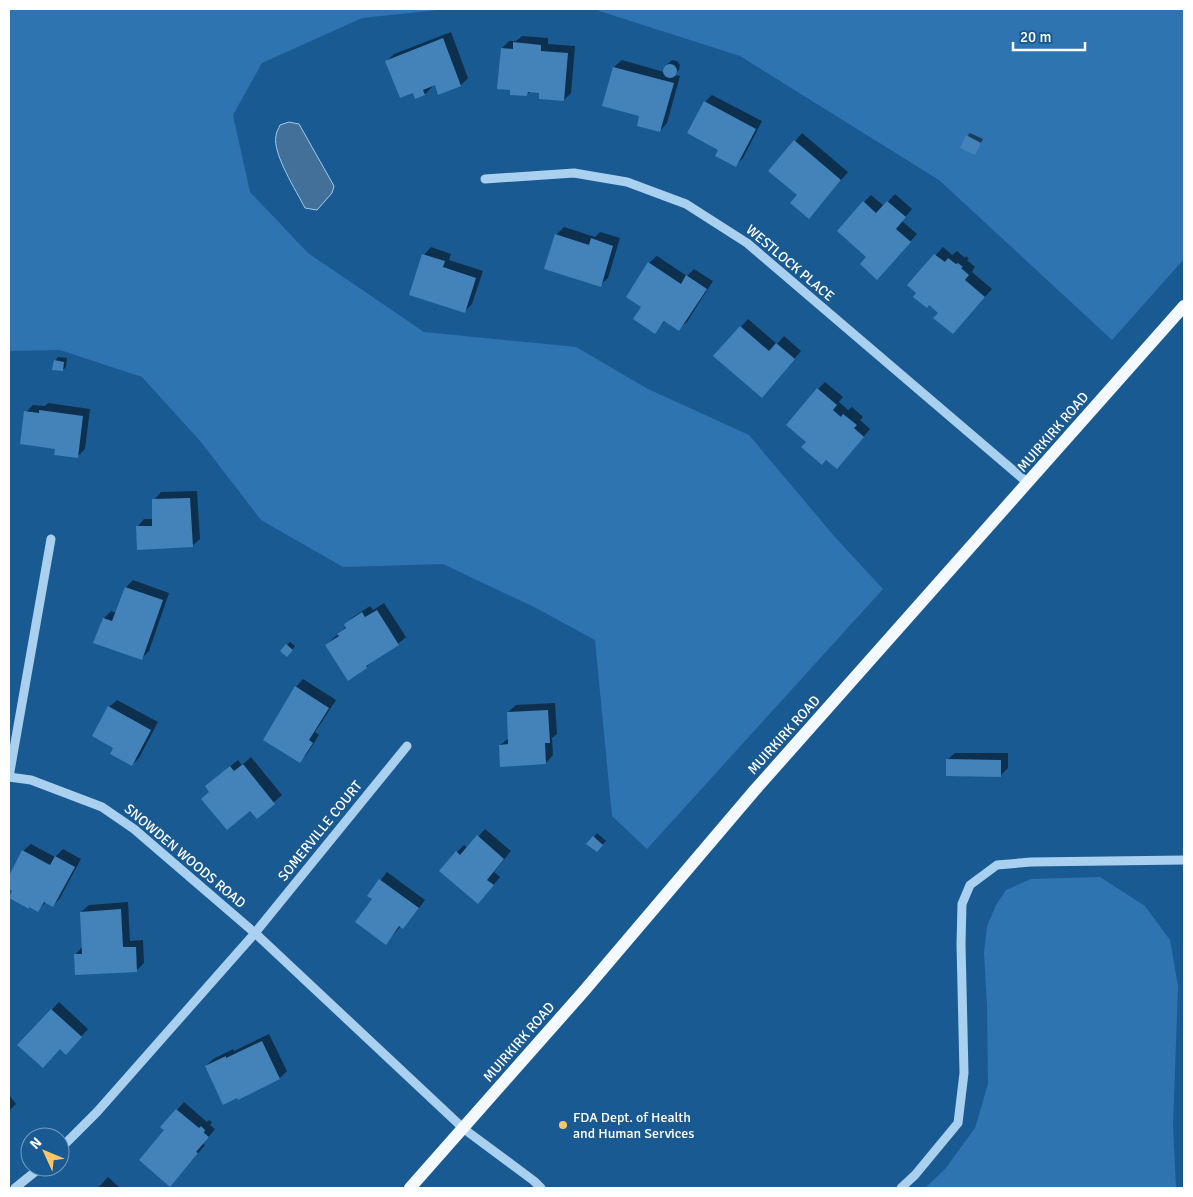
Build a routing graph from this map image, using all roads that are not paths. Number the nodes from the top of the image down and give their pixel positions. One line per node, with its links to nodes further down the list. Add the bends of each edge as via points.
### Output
1 (486, 179): 3 (street, WESTLOCK PLACE, via 574,172 627,182 686,204 747,243)
2 (1184, 306): 3 (main road, MUIRKIRK ROAD)
3 (1028, 483): 9 (main road, MUIRKIRK ROAD, via 754,791)
4 (51, 539): 6 (street)
5 (407, 746): 8 (street, SOMERVILLE COURT)
6 (9, 777): 8 (street, SNOWDEN WOODS ROAD, via 31,780 102,807 134,829)
7 (1184, 860): 15 (street, via 997,865 970,885 962,904 964,1073 958,1123)
8 (255, 933): 9 (street, SNOWDEN WOODS ROAD); 10 (street)
9 (464, 1129): 13 (main road, MUIRKIRK ROAD); 14 (street, SNOWDEN WOODS ROAD)
10 (70, 1140)
11 (29, 1177): 12 (street)
12 (15, 1188)
13 (410, 1188)
14 (540, 1188)
15 (901, 1188)

